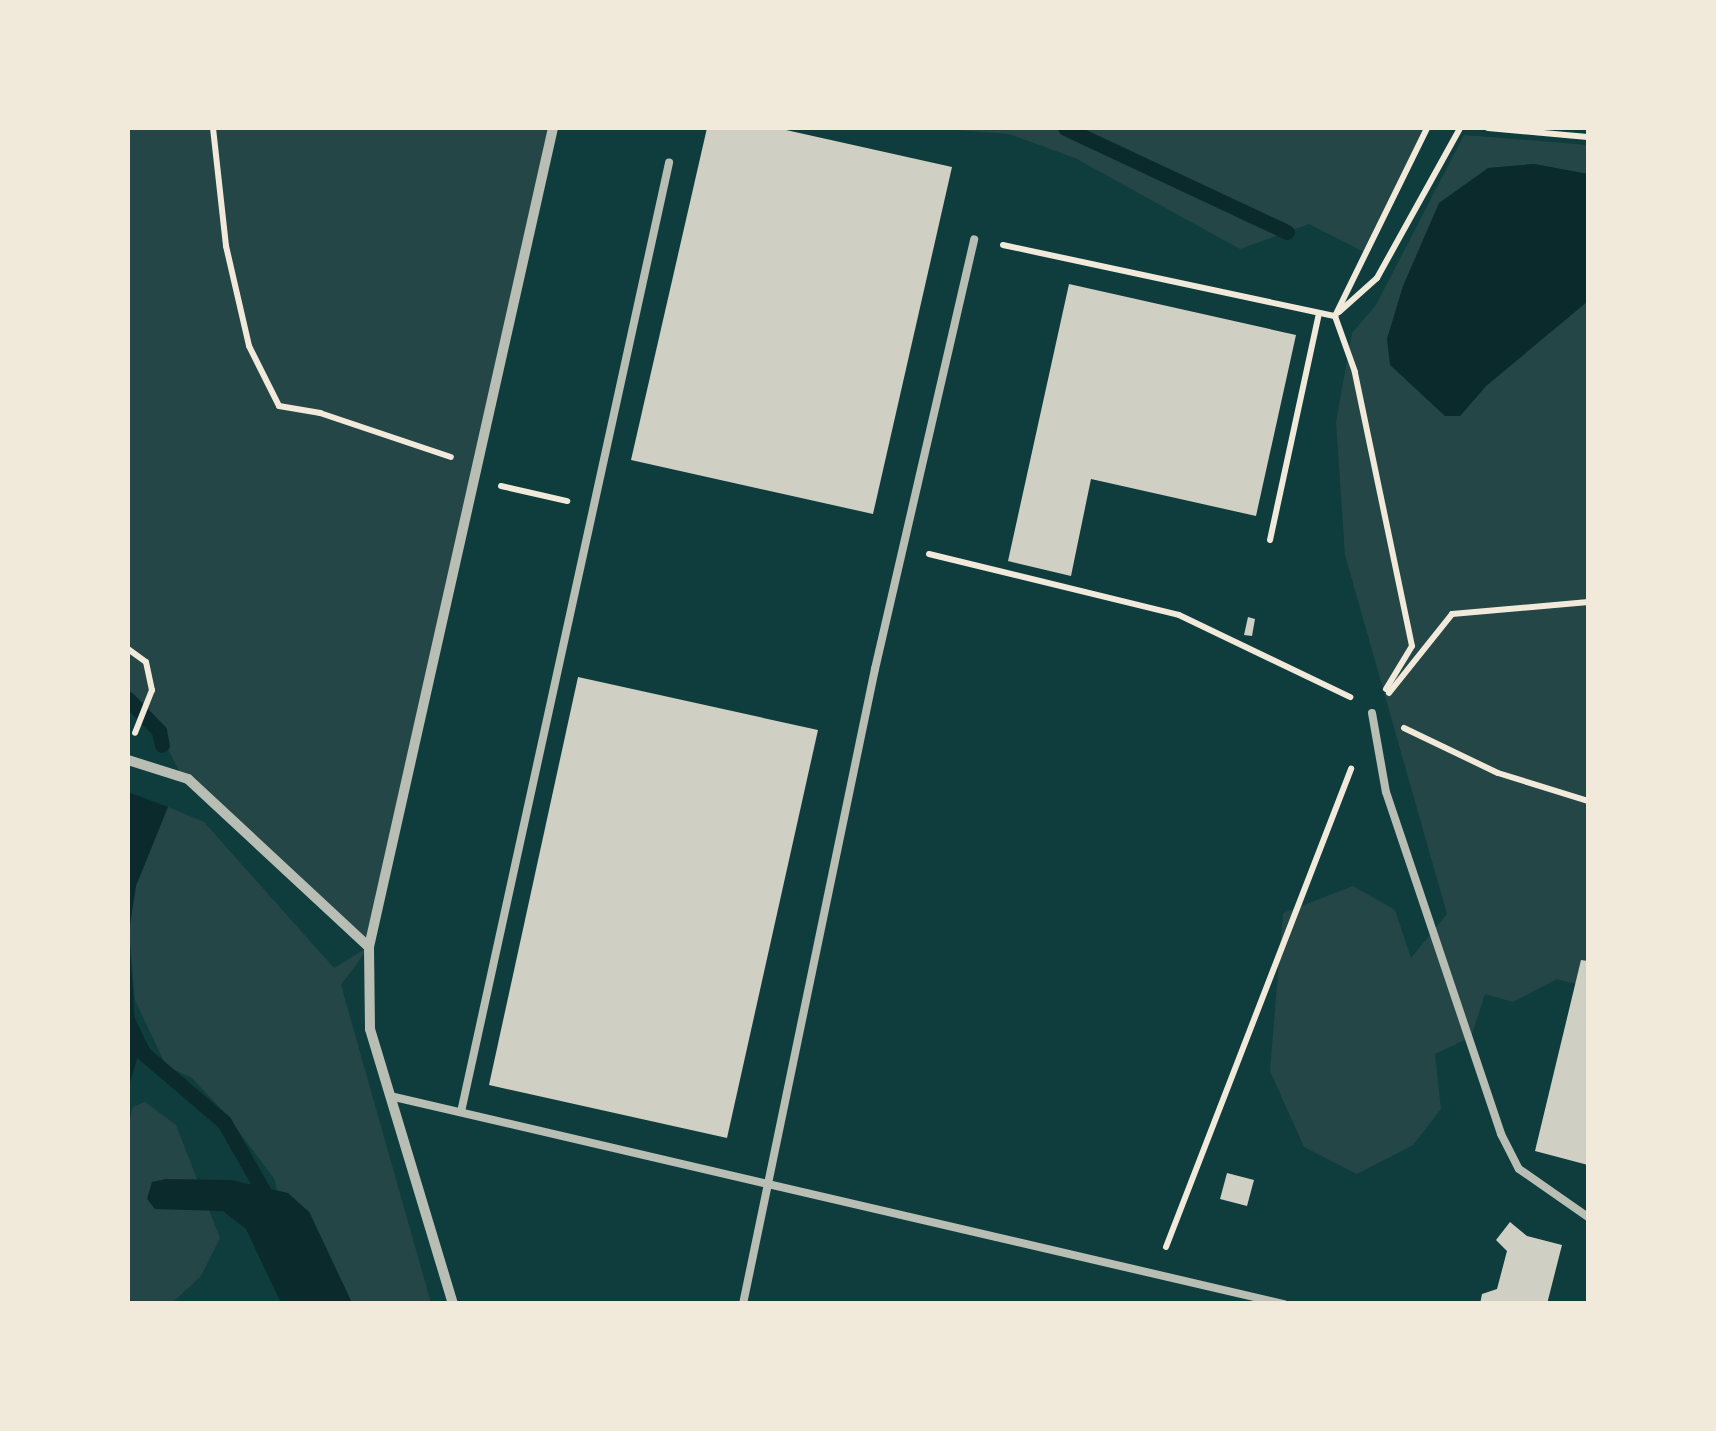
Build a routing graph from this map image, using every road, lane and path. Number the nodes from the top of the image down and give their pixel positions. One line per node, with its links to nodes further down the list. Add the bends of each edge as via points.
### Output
1 (213, 128): 11 (path, via 226,246 245,330 279,406 320,413)
2 (552, 128): 11 (street)
3 (1427, 128): 10 (path)
4 (1460, 128): 10 (path, via 1377,278)
5 (1488, 128): 6 (path)
6 (1588, 136)
7 (668, 163): 13 (lane)
8 (974, 239): 9 (path); 15 (lane)
9 (1319, 313): 10 (path); 14 (path)
10 (1334, 316): 18 (path, via 1356,372 1412,646)
11 (477, 466): 12 (street)
12 (474, 480): 13 (path); 22 (street)
13 (593, 507): 24 (lane)
14 (1270, 540)
15 (903, 548): 18 (path, via 1179,615 1335,686); 25 (lane)
16 (1588, 602): 18 (path, via 1452,614)
17 (128, 649): 19 (path, via 146,662 150,697)
18 (1372, 713): 21 (path, via 1498,772); 26 (lane, via 1386,792 1501,1134 1520,1169); 27 (path)
19 (134, 735)
20 (132, 759): 22 (street, via 181,775)
21 (1588, 802)
22 (369, 947): 23 (street, via 370,1029)
23 (390, 1096): 24 (lane); 28 (street)
24 (461, 1112): 25 (lane)
25 (768, 1188): 27 (lane); 29 (lane)
26 (1588, 1217)
27 (1154, 1276): 30 (lane)
28 (453, 1304)
29 (743, 1304)
30 (1284, 1304)

